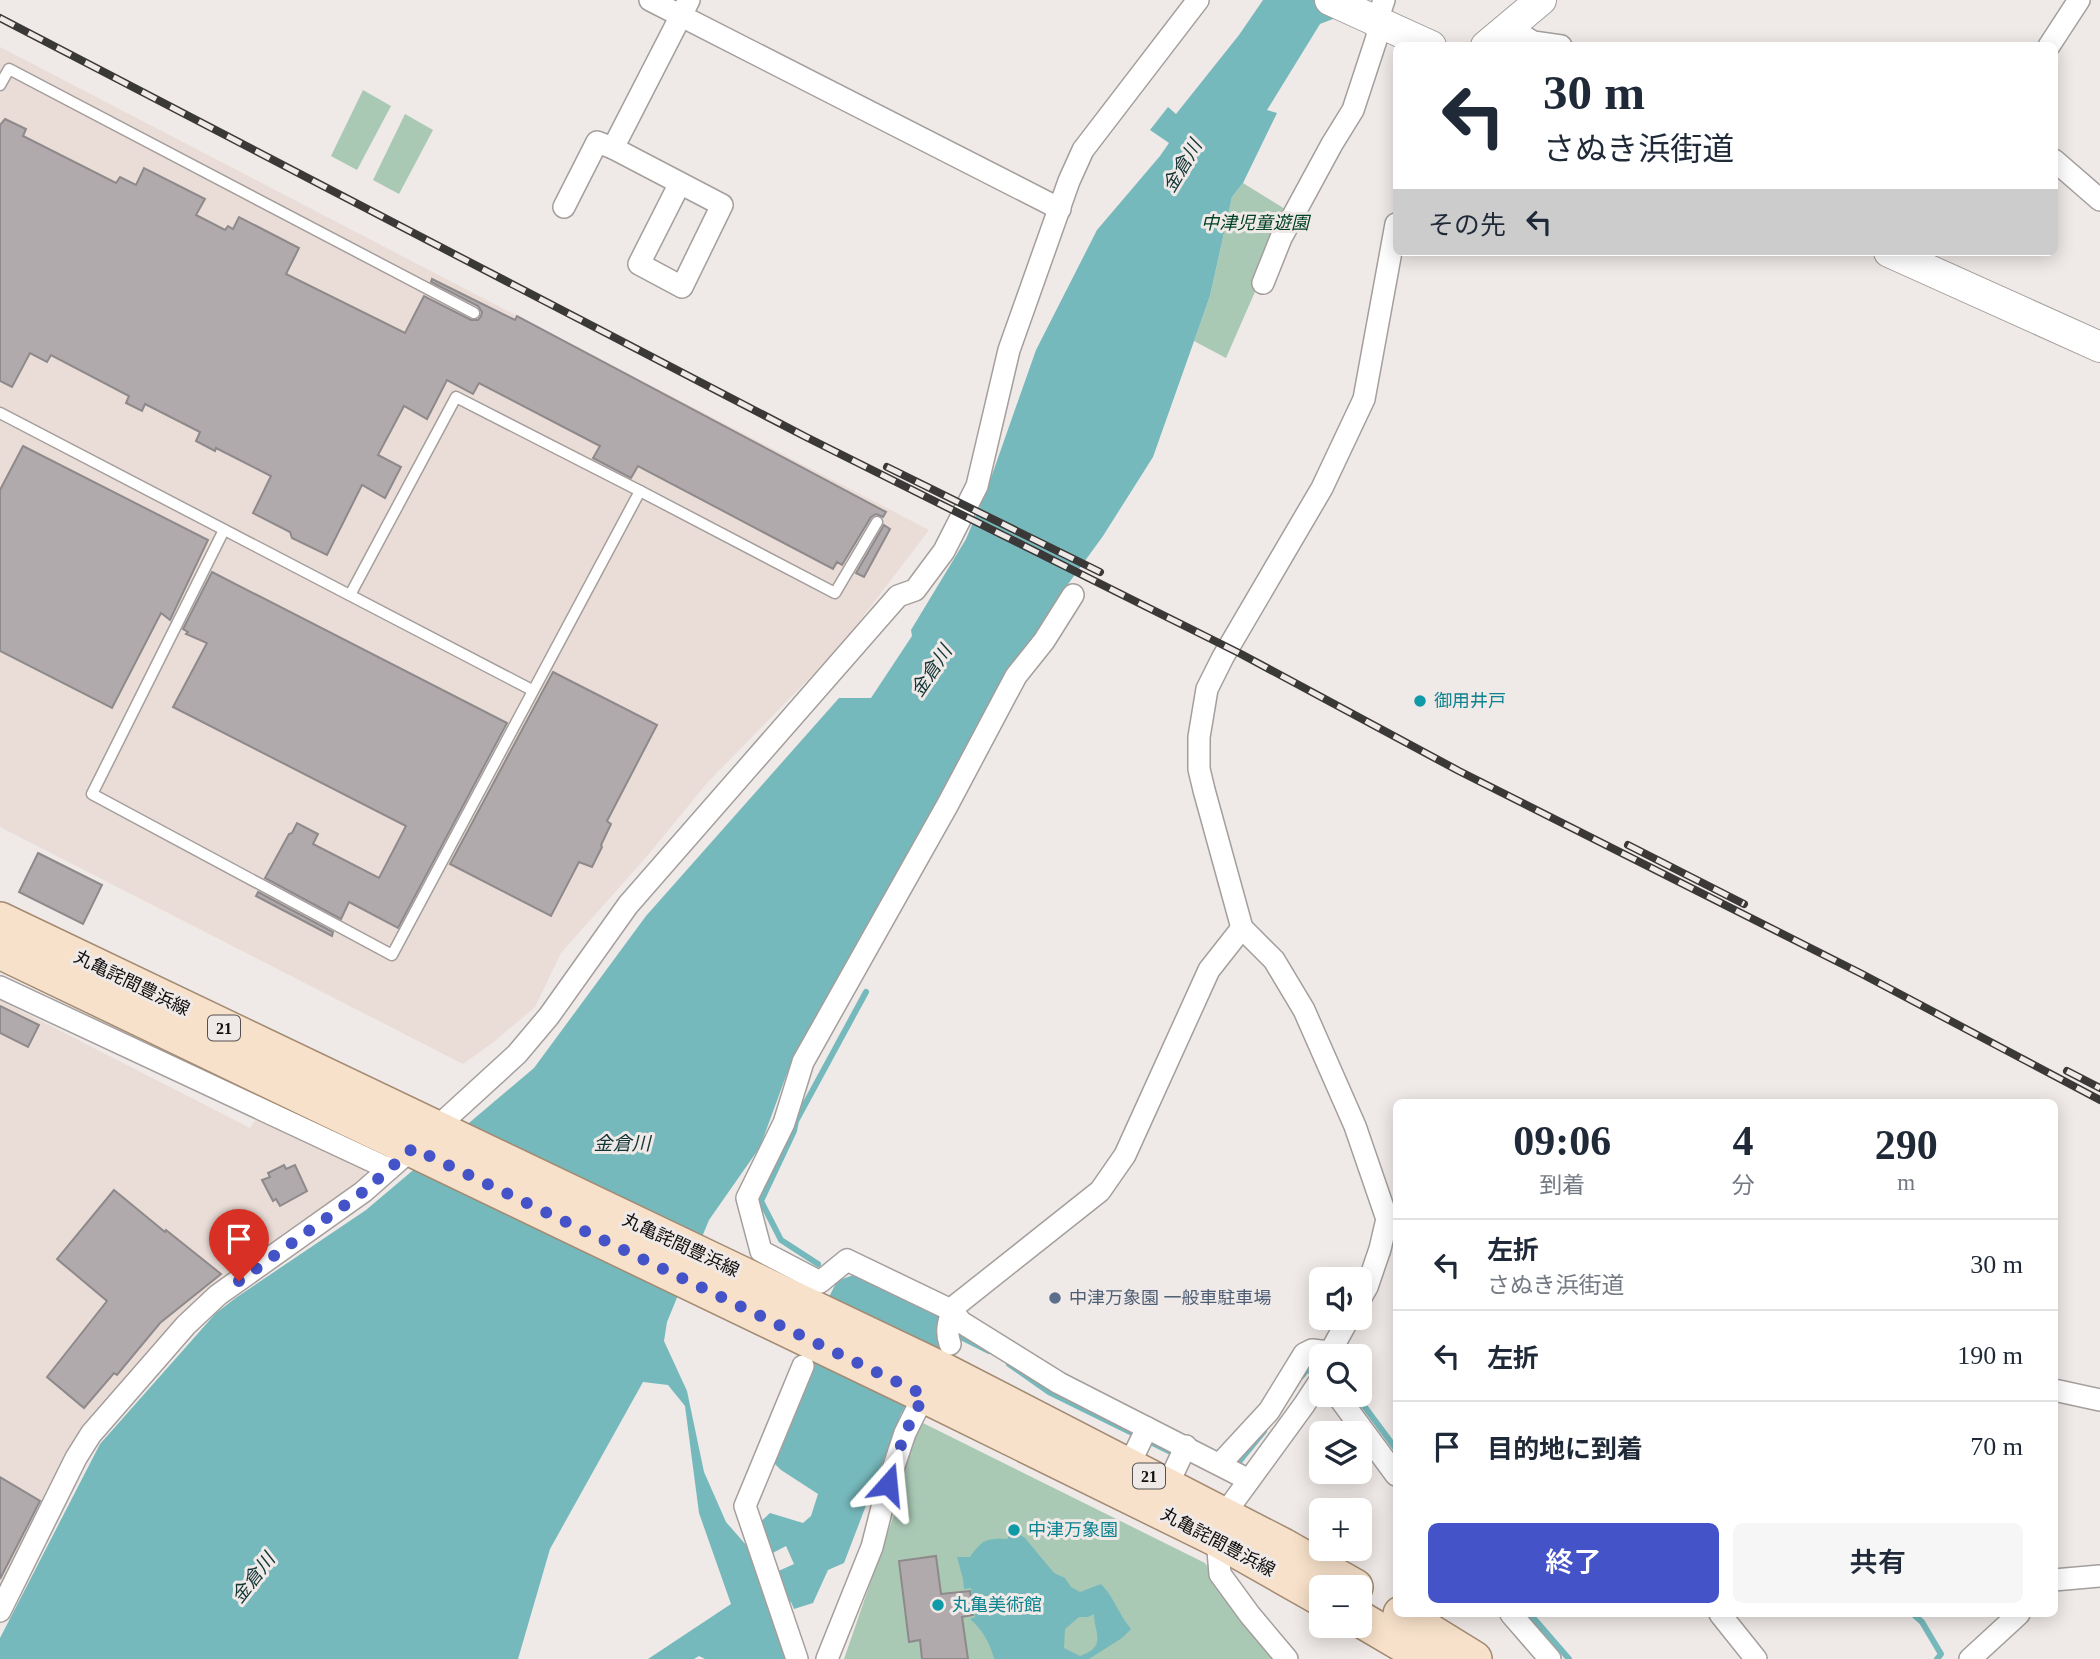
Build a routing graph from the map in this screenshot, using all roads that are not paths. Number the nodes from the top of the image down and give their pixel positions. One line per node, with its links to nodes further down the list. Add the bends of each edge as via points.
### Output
1 (650, 0): 6 (street)
2 (1198, 0): 18 (street, via 1083,150)
3 (1330, 0): 7 (street)
4 (1541, 0): 8 (street)
5 (2079, 0): 11 (street)
6 (685, 8): 13 (street); 18 (street)
7 (1376, 12): 9 (street); 21 (street, via 1377,37 1353,110 1281,238)
8 (1498, 36): 10 (street)
9 (1425, 42)
10 (1539, 42)
11 (2052, 42)
12 (0, 85): 22 (lane, via 9,69)
13 (613, 148): 15 (street); 17 (street, via 597,142)
14 (2058, 164): 16 (street)
15 (680, 183): 15 (street, via 722,205 682,287 639,264)
16 (2100, 201)
17 (564, 207)
18 (1060, 209): 35 (street, via 1009,350 977,486 944,551 915,590 898,596 628,905 517,1054)
19 (1393, 241): 32 (street, via 1364,399 1322,488 1207,690 1199,769)
20 (1898, 256): 23 (street)
21 (1263, 283)
22 (474, 313)
23 (2100, 347)
24 (0, 413): 27 (lane)
25 (640, 491): 26 (lane, via 835,593); 28 (lane, via 456,397); 30 (lane)
26 (877, 522)
27 (224, 530): 28 (lane); 30 (lane, via 92,794 392,955)
28 (350, 595): 30 (lane)
29 (1073, 595): 38 (street, via 1016,676 803,1062 784,1123 747,1198 761,1251 820,1282 848,1260)
30 (533, 690)
31 (0, 920): 35 (main road, 丸亀詫間豊浜線 / 21)
32 (1242, 928): 36 (street, via 1274,960 1304,1010); 38 (street, via 1209,970 1125,1155 1100,1191 995,1279 955,1306)
33 (0, 951): 35 (main road, 丸亀詫間豊浜線 / 21)
34 (0, 986): 35 (street)
35 (422, 1147): 38 (main road, 21); 56 (street, via 218,1295 186,1325 90,1434)
36 (1392, 1222): 37 (street)
37 (1372, 1272)
38 (944, 1347): 45 (main road, 丸亀詫間豊浜線 / 21); 45 (street, via 961,1322 1059,1383); 49 (main road, 丸亀詫間豊浜線 / 21); 63 (street, via 905,1433 873,1547)
39 (1309, 1352): 47 (street)
40 (803, 1366): 62 (street, via 745,1506)
41 (2058, 1391): 43 (street)
42 (1309, 1392): 47 (street)
43 (2100, 1400)
44 (1346, 1407): 48 (street)
45 (1140, 1443): 46 (main road, 丸亀詫間豊浜線 / 21)
46 (1178, 1462): 47 (street); 49 (main road, 丸亀詫間豊浜線 / 21)
47 (1233, 1471): 49 (street)
48 (1393, 1471)
49 (1220, 1527): 50 (main road, 丸亀詫間豊浜線 / 21, via 1283,1546); 53 (main road, 丸亀詫間豊浜線 / 21); 64 (street, via 1220,1574)
50 (1333, 1575)
51 (2100, 1576): 52 (street)
52 (2058, 1580)
53 (1309, 1590)
54 (1372, 1597): 55 (main road)
55 (1393, 1609)
56 (0, 1611)
57 (1407, 1617): 66 (main road)
58 (1514, 1617): 67 (street)
59 (1722, 1617): 68 (street)
60 (2016, 1617): 69 (street)
61 (1372, 1626): 65 (main road)
62 (798, 1659)
63 (827, 1659)
64 (1287, 1659)
65 (1428, 1659)
66 (1474, 1659)
67 (1550, 1659)
68 (1756, 1659)
69 (1970, 1659)

